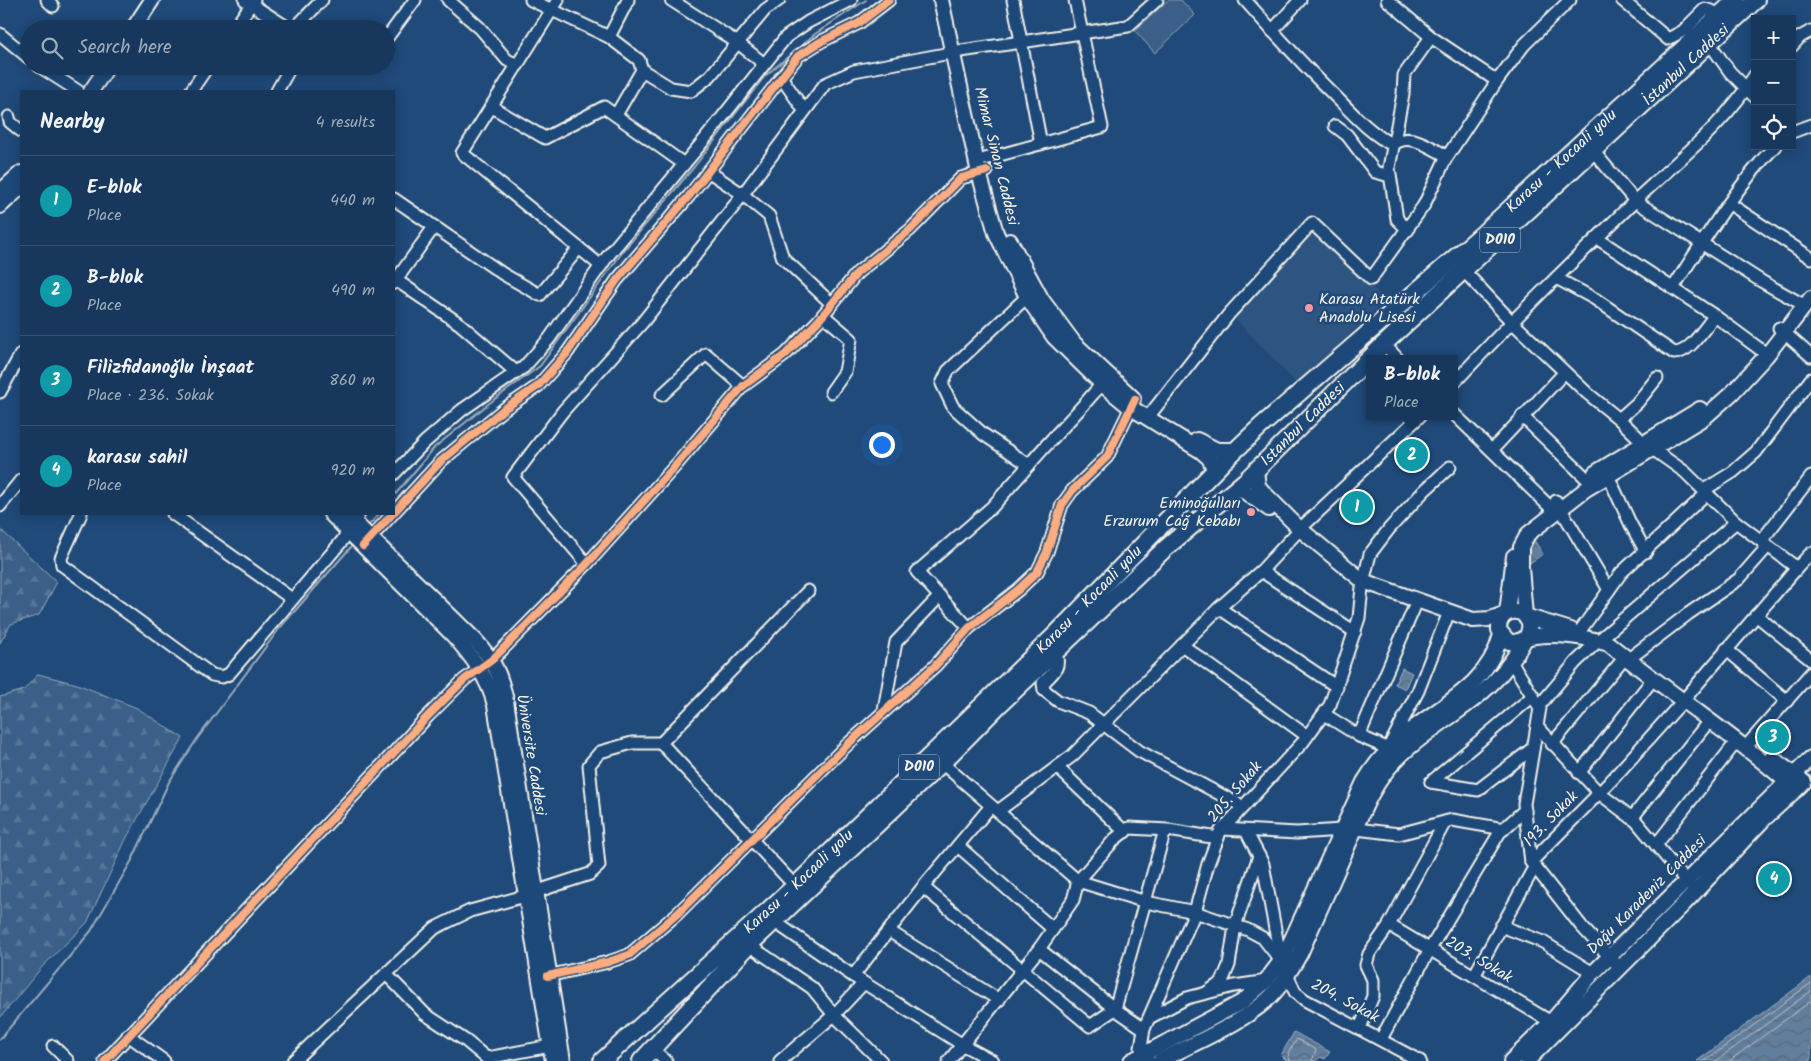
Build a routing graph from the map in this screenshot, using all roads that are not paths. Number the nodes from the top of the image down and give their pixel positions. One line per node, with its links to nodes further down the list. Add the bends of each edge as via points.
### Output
1 (144, 0): 28 (main road)
2 (152, 0): 29 (main road)
3 (322, 0): 32 (street)
4 (415, 0): 33 (street)
5 (448, 0): 47 (street, via 480,28 507,60)
6 (531, 0): 26 (street)
7 (558, 0): 26 (street)
8 (628, 0): 38 (street)
9 (671, 0): 42 (street)
10 (776, 0): 42 (street)
11 (851, 0): 46 (street, via 786,37)
12 (889, 0): 54 (street, via 859,23 798,56)
13 (941, 0): 45 (main road, Mimar Sinan Caddesi)
14 (949, 0): 45 (main road, Mimar Sinan Caddesi)
15 (1013, 0): 40 (street)
16 (1075, 0): 36 (street)
17 (1158, 0): 36 (street, via 1128,26)
18 (1245, 0): 34 (street)
19 (1300, 0): 34 (street)
20 (1387, 0): 39 (street)
21 (1570, 0): 55 (street, via 1524,45)
22 (1622, 0): 27 (street, via 1668,38 1683,31 1705,9)
23 (1736, 0): 27 (highway, Karasu - Kocaali yolu / D010)
24 (1756, 0): 43 (highway, İstanbul Caddesi / D010)
25 (250, 1): 30 (street); 31 (street)
26 (552, 12): 38 (street); 47 (street)
27 (1720, 14): 129 (highway, Karasu - Kocaali yolu / D010, via 1480,236)
28 (131, 20)
29 (139, 20)
30 (239, 20)
31 (277, 20)
32 (303, 20)
33 (395, 27)
34 (1272, 31): 70 (street, via 1360,121)
35 (1811, 31): 41 (street)
36 (1082, 33): 40 (street); 69 (street, via 1102,127)
37 (0, 34): 44 (street)
38 (609, 37): 48 (street, via 639,60)
39 (1431, 37): 55 (street); 70 (street, via 1404,75 1404,94)
40 (1022, 42): 45 (street); 69 (street)
41 (1796, 42)
42 (738, 43): 46 (street); 48 (street, via 710,76 691,91 670,88)
43 (1710, 44): 60 (street, via 1730,72); 72 (highway, İstanbul Caddesi / D010)
44 (20, 51)
45 (957, 52): 62 (street, via 854,71 825,84); 75 (main road, Mimar Sinan Caddesi)
46 (763, 63): 74 (street)
47 (518, 65): 61 (street)
48 (642, 70): 63 (street)
49 (53, 75): 57 (street)
50 (97, 75): 56 (main road)
51 (102, 75): 56 (main road)
52 (202, 75): 58 (street)
53 (286, 75): 59 (street)
54 (782, 77): 62 (street); 76 (street)
55 (1497, 81): 73 (street)
56 (92, 89)
57 (76, 90)
58 (192, 90)
59 (278, 90)
60 (1751, 93): 83 (street)
61 (492, 107): 63 (street, via 545,138 604,107); 90 (street, via 462,153)
62 (804, 110): 81 (street)
63 (616, 115): 74 (street)
64 (9, 117): 67 (street)
65 (1811, 125): 68 (street)
66 (1334, 126): 77 (street, via 1346,135 1375,172)
67 (20, 130)
68 (1796, 131)
69 (1041, 144): 75 (street)
70 (1393, 145): 73 (street, via 1403,138 1410,139); 77 (street)
71 (1771, 150): 84 (street)
72 (1594, 152): 83 (street); 93 (highway, İstanbul Caddesi / D010)
73 (1447, 156): 87 (street)
74 (684, 164): 92 (street)
75 (984, 168): 98 (main road, Mimar Sinan Caddesi, via 1006,234); 100 (street, via 961,178 910,230 857,273)
76 (708, 171): 81 (street); 143 (street, via 617,280 567,353 538,386 504,409 442,460)
77 (1390, 176): 87 (street, via 1397,220)
78 (20, 179): 80 (main road)
79 (20, 179): 85 (main road)
80 (0, 192)
81 (742, 194): 100 (street, via 769,216 783,258); 155 (street, via 642,322 563,412 513,477)
82 (395, 200): 86 (street)
83 (1635, 201): 88 (street); 89 (street)
84 (1730, 204): 89 (street); 91 (street)
85 (0, 206)
86 (434, 227): 90 (street, via 540,295); 95 (street)
87 (1408, 230): 123 (street, via 1371,279 1312,223 1229,314)
88 (1598, 239): 94 (street); 97 (street)
89 (1702, 243): 97 (street); 99 (street)
90 (579, 248): 92 (street)
91 (1811, 258)
92 (601, 266): 112 (street, via 549,339)
93 (1465, 272): 103 (street); 105 (highway, İstanbul Caddesi / D010)
94 (1556, 278): 102 (street, via 1595,299 1674,353 1691,346); 103 (street)
95 (395, 282): 112 (street, via 460,324)
96 (1811, 287): 99 (main road)
97 (1673, 288): 102 (street)
98 (1032, 293): 117 (main road, Mimar Sinan Caddesi); 131 (street, via 948,370 942,384 953,407 983,434)
99 (1805, 300): 104 (main road)
100 (832, 304): 101 (street)
101 (823, 315): 118 (street, via 785,355); 120 (street, via 851,339 845,372)
102 (1715, 316): 106 (street)
103 (1511, 321): 113 (street); 115 (street)
104 (1782, 330): 106 (main road); 110 (street); 128 (main road, via 1732,393 1705,417)
105 (1384, 344): 107 (highway, İstanbul Caddesi / D010); 108 (street)
106 (1760, 350): 128 (main road, via 1727,388)
107 (1373, 355)
108 (1394, 355)
109 (20, 356): 119 (street)
110 (1811, 356)
111 (1366, 362): 138 (highway, İstanbul Caddesi / D010)
112 (516, 372): 135 (street, via 462,410)
113 (1564, 373): 124 (street); 126 (street)
114 (1656, 378): 126 (street, via 1638,403)
115 (1458, 379)
116 (1811, 379): 140 (street, via 1756,452)
117 (1105, 380): 122 (main road, Mimar Sinan Caddesi); 131 (street)
118 (743, 386): 121 (street, via 706,354); 155 (street)
119 (0, 392)
120 (831, 392)
121 (662, 395)
122 (1133, 403): 123 (main road, Mimar Sinan Caddesi); 133 (main road, Mimar Sinan Caddesi, via 1201,451); 169 (street, via 1107,457 1062,505 1037,572)
123 (1152, 412): 129 (main road, Mimar Sinan Caddesi, via 1209,447)
124 (1522, 416): 130 (street); 137 (street)
125 (1458, 418): 130 (street)
126 (1619, 419): 128 (street)
127 (1416, 420): 150 (street)
128 (1649, 446): 134 (main road); 140 (street)
129 (1236, 450): 133 (highway, Karasu - Kocaali yolu / D010); 138 (highway)
130 (1492, 450): 142 (street)
131 (1029, 465): 161 (street, via 992,507 917,572)
132 (1450, 468): 158 (street, 205. Sokak, via 1424,491 1370,554)
133 (1215, 470): 138 (highway); 225 (highway, Karasu - Kocaali yolu / D010, via 1055,635)
134 (1606, 471): 137 (main road); 142 (main road); 153 (street)
135 (395, 473)
136 (1811, 477): 152 (street)
137 (1586, 478): 142 (main road)
138 (1245, 480): 150 (main road, via 1258,486); 150 (main road, via 1241,489); 177 (highway, Karasu - Kocaali yolu / D010, via 1168,546)
139 (20, 481): 141 (street)
140 (1706, 492): 149 (street); 153 (street)
141 (1, 503)
142 (1556, 506): 159 (street); 166 (main road, via 1526,527 1517,544); 168 (main road, via 1528,534 1521,547)
143 (395, 511)
144 (81, 515): 162 (street, via 61,558 62,565 212,675 222,678 229,674)
145 (174, 515): 162 (street)
146 (334, 515): 148 (main road, Üniversite Caddesi)
147 (392, 515): 151 (street)
148 (351, 520): 151 (main road, Üniversite Caddesi); 162 (street, via 342,541)
149 (1736, 522): 152 (street); 173 (street)
150 (1298, 531): 157 (street); 158 (main road)
151 (367, 542): 179 (main road, Üniversite Caddesi); 182 (main road, via 467,650)
152 (1765, 543): 156 (street); 178 (street, via 1739,579)
153 (1646, 552): 159 (street, via 1621,573)
154 (1811, 554): 156 (street, 193. Sokak)
155 (587, 564): 179 (street)
156 (1797, 568): 167 (street, 193. Sokak)
157 (1261, 572): 164 (street); 171 (street)
158 (1362, 584): 163 (main road); 171 (street, 205. Sokak, via 1359,618)
159 (1609, 590): 170 (street)
160 (808, 591): 197 (street)
161 (940, 596): 169 (street); 189 (street, via 896,642)
162 (292, 599)
163 (1416, 604): 165 (main road); 195 (street)
164 (1219, 608): 175 (street); 185 (street)
165 (1448, 614): 166 (main road, via 1490,620); 172 (main road); 200 (street, via 1418,691)
166 (1507, 614): 168 (main road, via 1516,612); 172 (main road, via 1499,625)
167 (1756, 615): 176 (street, 193. Sokak); 180 (street)
168 (1525, 616): 170 (main road, via 1554,627); 174 (main road, via 1529,630)
169 (969, 628): 189 (street, via 935,666)
170 (1580, 631): 173 (main road)
171 (1354, 632): 185 (street, 205. Sokak)
172 (1502, 637): 174 (main road, via 1514,642); 200 (main road, via 1489,665 1468,688)
173 (1602, 638): 174 (main road, via 1551,636); 178 (main road); 187 (street)
174 (1524, 639): 181 (main road)
175 (1182, 645): 192 (street); 194 (street)
176 (1726, 649): 186 (street, 193. Sokak); 188 (street)
177 (1056, 653): 192 (street, via 1057,670 1043,683 1044,690 1058,701 1089,713); 202 (highway, Karasu - Kocaali yolu / D010)
178 (1629, 656): 184 (main road); 186 (main road); 198 (street)
179 (492, 659): 182 (street); 228 (main road, Üniversite Caddesi, via 506,701)
180 (1811, 660)
181 (1512, 661): 187 (street); 204 (main road, via 1498,678 1399,756)
182 (479, 669): 228 (main road, via 488,681 495,705); 260 (street, via 428,716)
183 (1811, 673): 188 (street)
184 (1653, 679): 186 (main road); 205 (street)
185 (1337, 687): 190 (street, 205. Sokak)
186 (1685, 699): 191 (main road); 196 (main road); 207 (street, 193. Sokak)
187 (1536, 701): 193 (street); 199 (street, via 1431,782 1478,790)
188 (1787, 701): 196 (street)
189 (884, 710): 219 (street)
190 (1324, 714): 194 (street, 205. Sokak); 195 (street)
191 (1709, 721): 196 (main road); 211 (street)
192 (1105, 725): 203 (street); 208 (street, via 1139,751)
193 (1537, 726): 198 (street); 199 (street)
194 (1307, 736): 208 (street, 205. Sokak)
195 (1359, 736): 200 (street)
196 (1743, 742): 206 (main road); 220 (street)
197 (661, 743): 219 (street); 228 (street, via 632,742 600,752 589,765 599,866 590,874)
198 (1552, 744): 205 (street)
199 (1533, 748): 210 (street)
200 (1389, 749): 204 (street); 213 (main road, via 1376,761 1364,782)
201 (1811, 758): 206 (main road, Doğu Karadeniz Caddesi)
202 (942, 764): 209 (street); 231 (highway, Karasu - Kocaali yolu / D010)
203 (1057, 767): 209 (street); 217 (street)
204 (1388, 769): 213 (main road)
205 (1580, 773): 207 (street)
206 (1798, 781): 227 (main road, Doğu Karadeniz Caddesi)
207 (1599, 793): 211 (street); 223 (street, 193. Sokak)
208 (1242, 806): 218 (street, 205. Sokak)
209 (995, 809): 221 (street); 224 (street)
210 (1525, 810): 214 (street); 223 (street)
211 (1632, 818): 220 (street)
212 (1445, 822): 213 (street, via 1399,834); 214 (street, via 1452,820); 232 (street)
213 (1349, 829): 216 (street, via 1297,833); 241 (main road); 248 (main road, via 1300,954)
214 (1504, 829): 239 (street)
215 (1165, 830): 217 (street, via 1129,828); 218 (street); 229 (street)
216 (1246, 831): 218 (street); 222 (street)
217 (1125, 832): 224 (street)
218 (1220, 834): 230 (street, 205. Sokak)
219 (752, 841): 225 (street); 246 (street, via 677,914 629,955)
220 (1656, 845): 227 (street)
221 (958, 846): 226 (street); 235 (street)
222 (1259, 856): 233 (street); 241 (street)
223 (1533, 864): 234 (street); 240 (street, 193. Sokak)
224 (1078, 881): 229 (street, 204. Sokak); 235 (street, via 1073,900)
225 (795, 886): 273 (highway, Karasu - Kocaali yolu / D010)
226 (923, 887): 236 (street); 243 (street)
227 (1691, 887): 240 (main road, Doğu Karadeniz Caddesi); 242 (main road, Doğu Karadeniz Caddesi)
228 (530, 894): 245 (street, via 470,911 435,928); 246 (main road, Üniversite Caddesi); 265 (main road)
229 (1146, 902): 230 (street, 204. Sokak); 254 (street)
230 (1195, 912): 233 (street, 204. Sokak); 256 (street, 205. Sokak)
231 (775, 922): 237 (highway, Karasu - Kocaali yolu / D010); 247 (street)
232 (1389, 925): 239 (street, 203. Sokak); 258 (street, via 1369,954 1366,965 1373,980 1373,996)
233 (1235, 926): 241 (street, 204. Sokak, via 1263,938); 252 (street, via 1229,964 1222,982)
234 (1501, 926): 244 (street, via 1543,942); 249 (street)
235 (1053, 929): 238 (street)
236 (889, 931): 247 (street); 253 (street)
237 (749, 944): 255 (street, via 812,988); 264 (highway, Karasu - Kocaali yolu / D010)
238 (1039, 949): 243 (street); 254 (street)
239 (1430, 949): 249 (street, 203. Sokak); 261 (street)
240 (1609, 957): 242 (street, 193. Sokak); 244 (main road, Doğu Karadeniz Caddesi)
241 (1281, 961): 248 (street, 204. Sokak); 250 (main road)
242 (1620, 968): 283 (main road, Doğu Karadeniz Caddesi)
243 (1022, 971): 253 (street); 254 (street, via 1090,1026)
244 (1593, 973): 257 (main road, Doğu Karadeniz Caddesi)
245 (386, 974): 267 (street, via 425,1014); 272 (street)
246 (548, 976): 265 (main road, Üniversite Caddesi)
247 (853, 976): 251 (street)
248 (1287, 976): 250 (street); 258 (street, 204. Sokak, via 1295,992 1305,1000); 280 (main road, via 1251,1013)
249 (1474, 976): 257 (street, 203. Sokak)
250 (1265, 982): 252 (street); 266 (main road, via 1242,1002)
251 (863, 984): 255 (street); 262 (street)
252 (1206, 993): 256 (street, via 1187,998)
253 (999, 1000): 262 (street)
254 (1114, 1009): 259 (street)
255 (834, 1015): 268 (street); 276 (street)
256 (1149, 1018): 259 (street, 205. Sokak)
257 (1551, 1022): 282 (main road, Doğu Karadeniz Caddesi)
258 (1360, 1028): 261 (street, 204. Sokak)
259 (1144, 1029): 266 (street, 205. Sokak, via 1141,1048)
260 (128, 1035): 270 (street); 271 (street)
261 (1381, 1039): 281 (street, 204. Sokak)
262 (963, 1045): 277 (street); 278 (street)
263 (53, 1046): 269 (street)
264 (652, 1049): 274 (highway, Karasu - Kocaali yolu / D010); 275 (street)
265 (558, 1056): 267 (street)
266 (1147, 1057): 279 (main road)
267 (488, 1060)
268 (782, 1060)
269 (68, 1061)
270 (105, 1061)
271 (164, 1061)
272 (293, 1061)
273 (602, 1061)
274 (641, 1061)
275 (666, 1061)
276 (881, 1061)
277 (949, 1061)
278 (993, 1061)
279 (1131, 1061)
280 (1160, 1061)
281 (1420, 1061)
282 (1511, 1061)
283 (1527, 1061)

